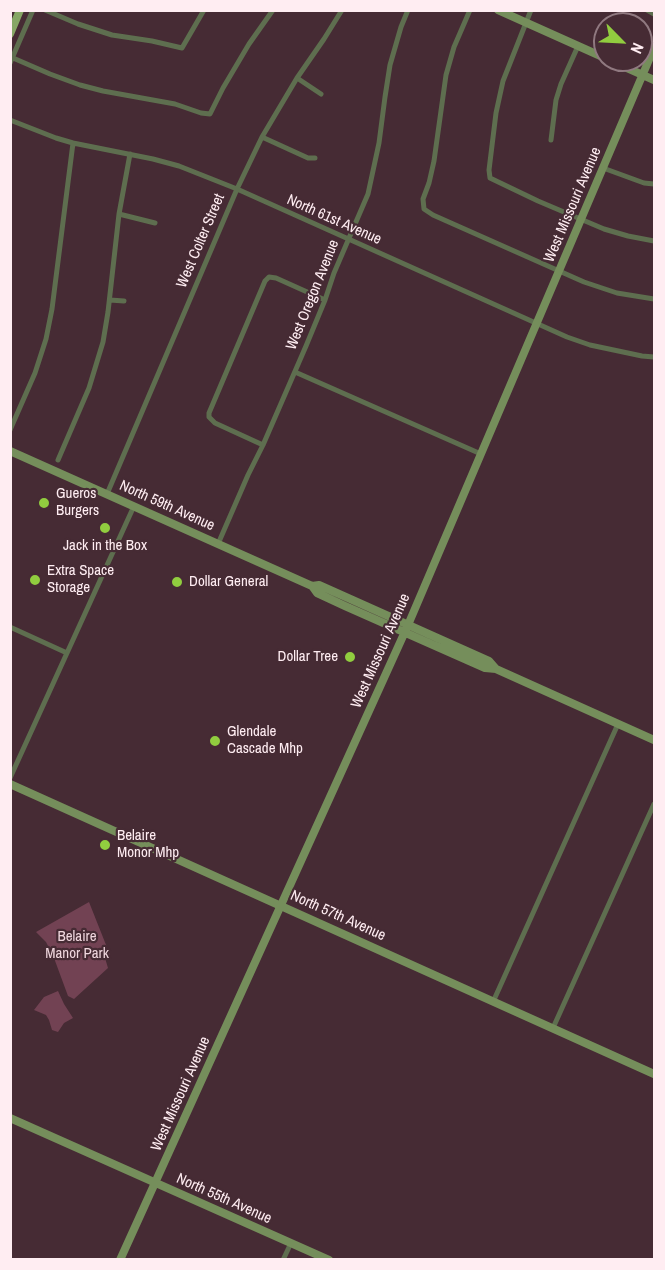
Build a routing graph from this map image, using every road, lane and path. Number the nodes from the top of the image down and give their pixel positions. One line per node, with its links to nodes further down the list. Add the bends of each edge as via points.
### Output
1 (33, 10): 18 (street)
2 (45, 10): 3 (street, via 112,35 182,48)
3 (204, 10)
4 (273, 10): 18 (street, via 210,114 80,85)
5 (342, 10): 21 (street, West Colter Street)
6 (408, 10): 36 (street, West Oregon Avenue, via 390,65 368,194)
7 (470, 10): 38 (street, via 446,75 424,209)
8 (498, 10): 13 (street)
9 (531, 10): 13 (street)
10 (647, 10): 12 (street)
11 (18, 11): 14 (main road)
12 (654, 14)
13 (526, 23): 15 (street); 34 (street, via 503,81 490,178)
14 (10, 34)
15 (578, 46): 17 (street); 26 (street, via 556,100)
16 (654, 48): 20 (street, West Missouri Avenue)
17 (593, 53)
18 (12, 60)
19 (636, 72): 20 (street)
20 (643, 75): 22 (street); 30 (street, West Missouri Avenue)
21 (297, 78): 23 (street); 25 (street, West Colter Street)
22 (654, 80)
23 (321, 94)
24 (10, 120): 27 (street, North 61st Avenue)
25 (262, 137): 29 (street); 32 (street, West Colter Street)
26 (551, 140)
27 (73, 142): 28 (street, North 61st Avenue); 48 (street, via 46,339)
28 (129, 154): 32 (street, North 61st Avenue, via 179,166); 33 (street)
29 (315, 158)
30 (603, 168): 31 (street); 34 (street, West Missouri Avenue)
31 (654, 184)
32 (237, 189): 36 (street, North 61st Avenue); 53 (street, West Colter Street)
33 (119, 214): 35 (street); 40 (street)
34 (581, 220): 37 (street, via 615,233); 38 (street, West Missouri Avenue)
35 (155, 223)
36 (349, 240): 41 (street, West Oregon Avenue); 43 (street, North 61st Avenue)
37 (654, 241)
38 (559, 271): 39 (street, via 617,293); 43 (street, West Missouri Avenue)
39 (654, 299)
40 (110, 300): 42 (street); 52 (street, via 95,370)
41 (326, 300): 47 (street, West Oregon Avenue); 49 (street, via 276,278 265,281 209,413 211,420)
42 (124, 301)
43 (536, 324): 44 (street, North 61st Avenue, via 590,345); 51 (street, West Missouri Avenue)
44 (642, 356): 45 (street, North 61st Avenue); 46 (street)
45 (654, 357)
46 (641, 364)
47 (295, 372): 49 (street, West Oregon Avenue); 51 (street)
48 (10, 430)
49 (263, 444): 55 (street, West Oregon Avenue)
50 (10, 451): 53 (street, North 59th Avenue)
51 (481, 454): 57 (street, West Missouri Avenue)
52 (58, 460)
53 (107, 494): 54 (street, North 59th Avenue)
54 (134, 506): 55 (street, North 59th Avenue); 58 (street)
55 (218, 544): 57 (street, North 59th Avenue, via 312,586 319,585)
56 (10, 627): 58 (street)
57 (407, 629): 59 (street, North 59th Avenue, via 489,661 496,669); 64 (street, West Missouri Avenue)
58 (67, 653): 61 (street)
59 (618, 724): 60 (street, North 59th Avenue); 65 (street)
60 (654, 740)
61 (10, 778)
62 (10, 784): 64 (street, North 57th Avenue)
63 (654, 804): 66 (street)
64 (281, 905): 65 (street, North 57th Avenue); 69 (street, West Missouri Avenue)
65 (493, 1002): 66 (street, North 57th Avenue)
66 (553, 1028): 67 (street, North 57th Avenue)
67 (654, 1074)
68 (10, 1118): 69 (street, North 55th Avenue)
69 (155, 1183): 70 (street, North 55th Avenue); 71 (street, West Missouri Avenue)
70 (291, 1243): 72 (street); 73 (street, North 55th Avenue)
71 (120, 1260)
72 (283, 1260)
73 (329, 1260)

